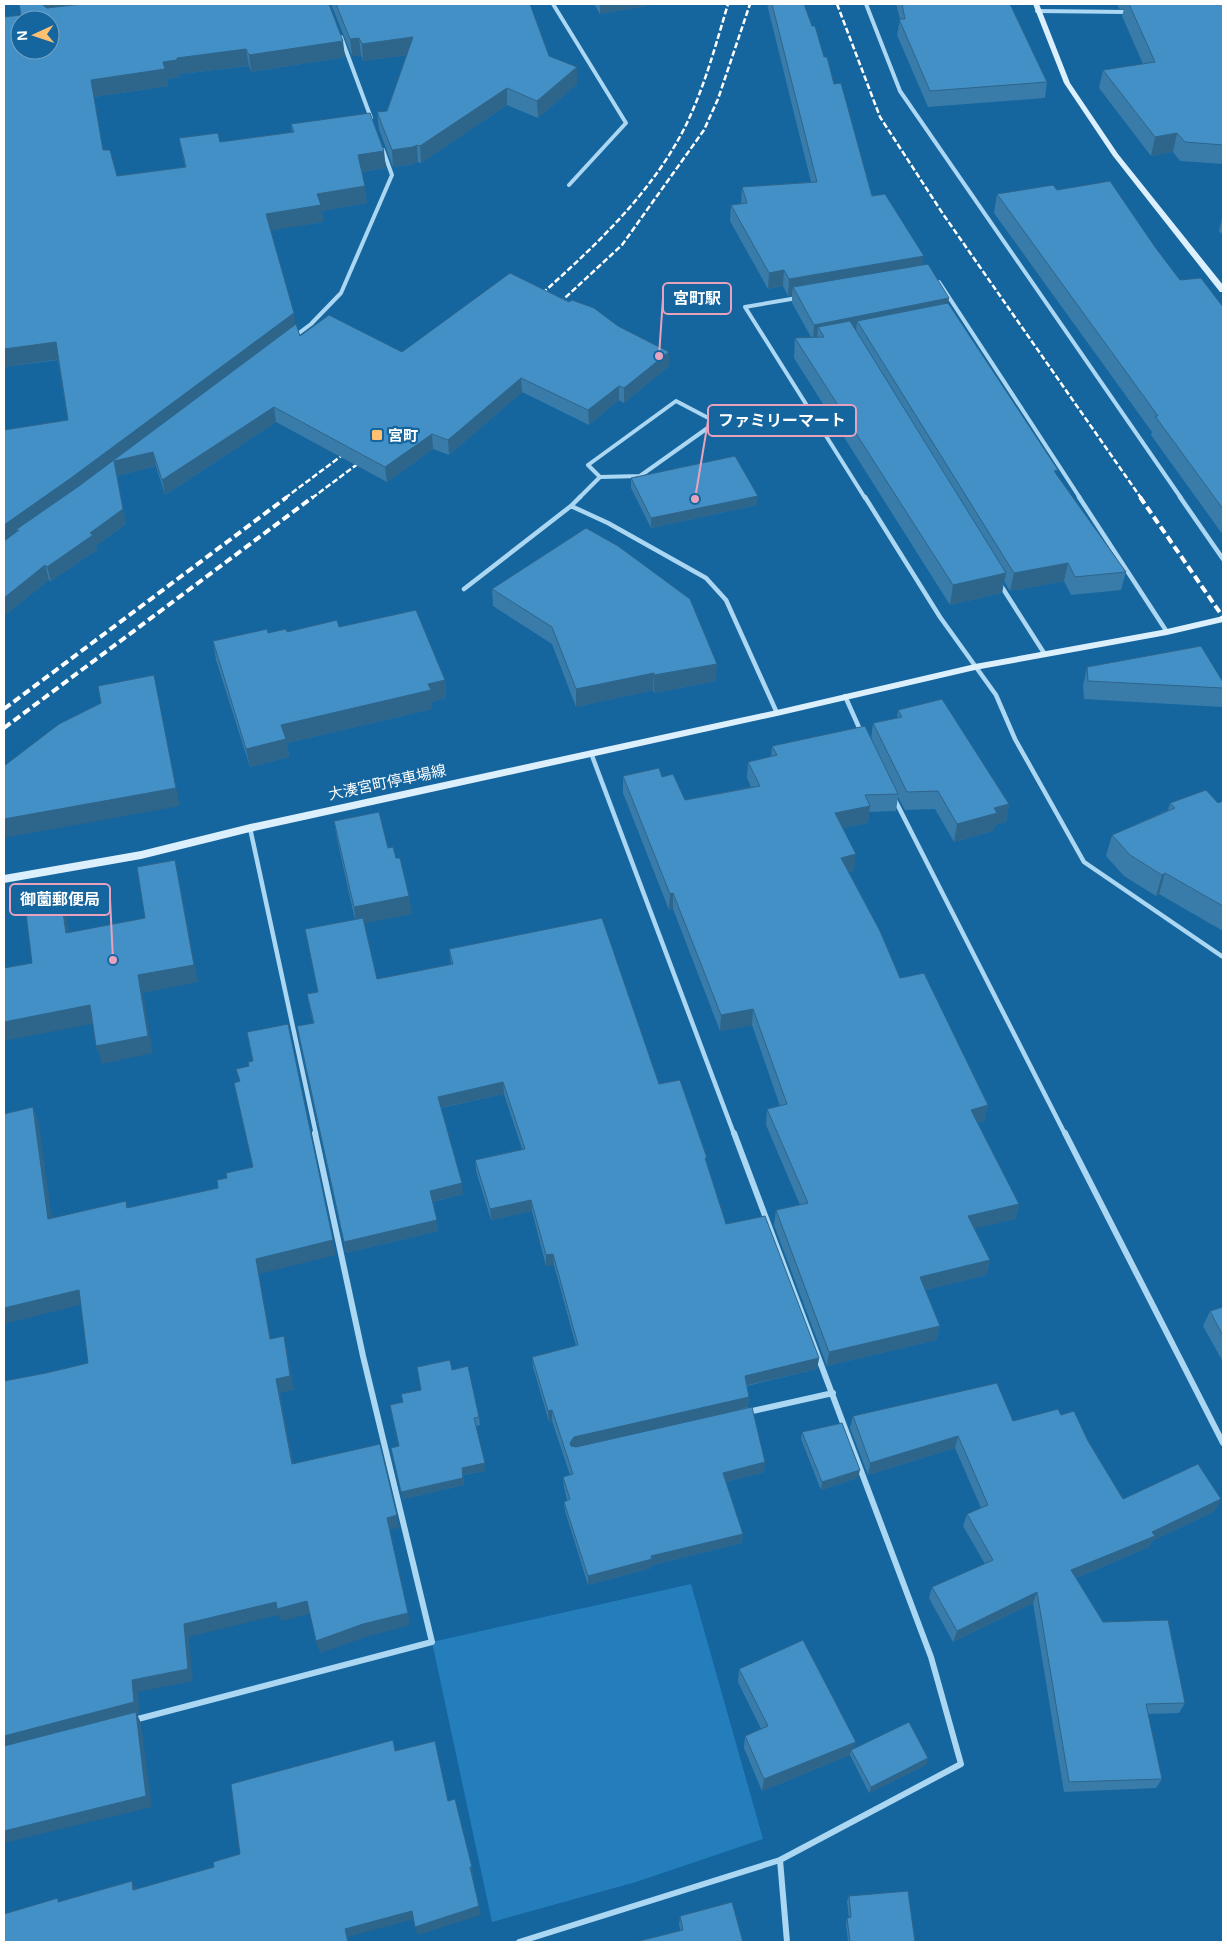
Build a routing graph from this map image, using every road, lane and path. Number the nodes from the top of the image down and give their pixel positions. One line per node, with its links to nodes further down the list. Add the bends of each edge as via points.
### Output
1 (553, 4): 8 (street, via 626,123)
2 (866, 4): 17 (street, via 900,91)
3 (1037, 7): 4 (street); 10 (street, via 1072,91 1115,155)
4 (1136, 12)
5 (339, 31): 6 (street)
6 (372, 121)
7 (382, 148): 14 (street, via 392,175 341,293 311,324)
8 (569, 185)
9 (933, 274): 12 (street)
10 (1223, 290)
11 (802, 297): 23 (street, via 745,307 940,617)
12 (960, 315): 13 (street); 21 (street)
13 (951, 317)
14 (287, 342)
15 (600, 477): 15 (street, via 588,465 676,401 716,422 640,476); 16 (street)
16 (571, 506): 19 (street); 25 (street, via 706,578 726,600)
17 (1223, 559)
18 (996, 579): 22 (street)
19 (464, 589)
20 (1223, 619): 21 (street, 大湊宮町停車場線)
21 (1167, 632): 22 (street, 大湊宮町停車場線)
22 (1044, 653): 23 (street, 大湊宮町停車場線)
23 (975, 667): 24 (street, 大湊宮町停車場線); 31 (street, via 996,695 1016,739 1084,862)
24 (845, 696): 25 (street, 大湊宮町停車場線); 26 (street)
25 (777, 714): 27 (street, 大湊宮町停車場線)
26 (864, 739)
27 (592, 754): 29 (street, 大湊宮町停車場線); 32 (street)
28 (889, 788): 34 (street)
29 (250, 828): 30 (street, 大湊宮町停車場線, via 142,855); 35 (street, via 364,1356 432,1642)
30 (4, 879)
31 (1223, 956)
32 (833, 1393): 33 (street); 36 (street, via 931,1657 961,1764)
33 (737, 1415)
34 (1223, 1441)
35 (127, 1721)
36 (780, 1860): 37 (street); 38 (street)
37 (519, 1942)
38 (787, 1942)

